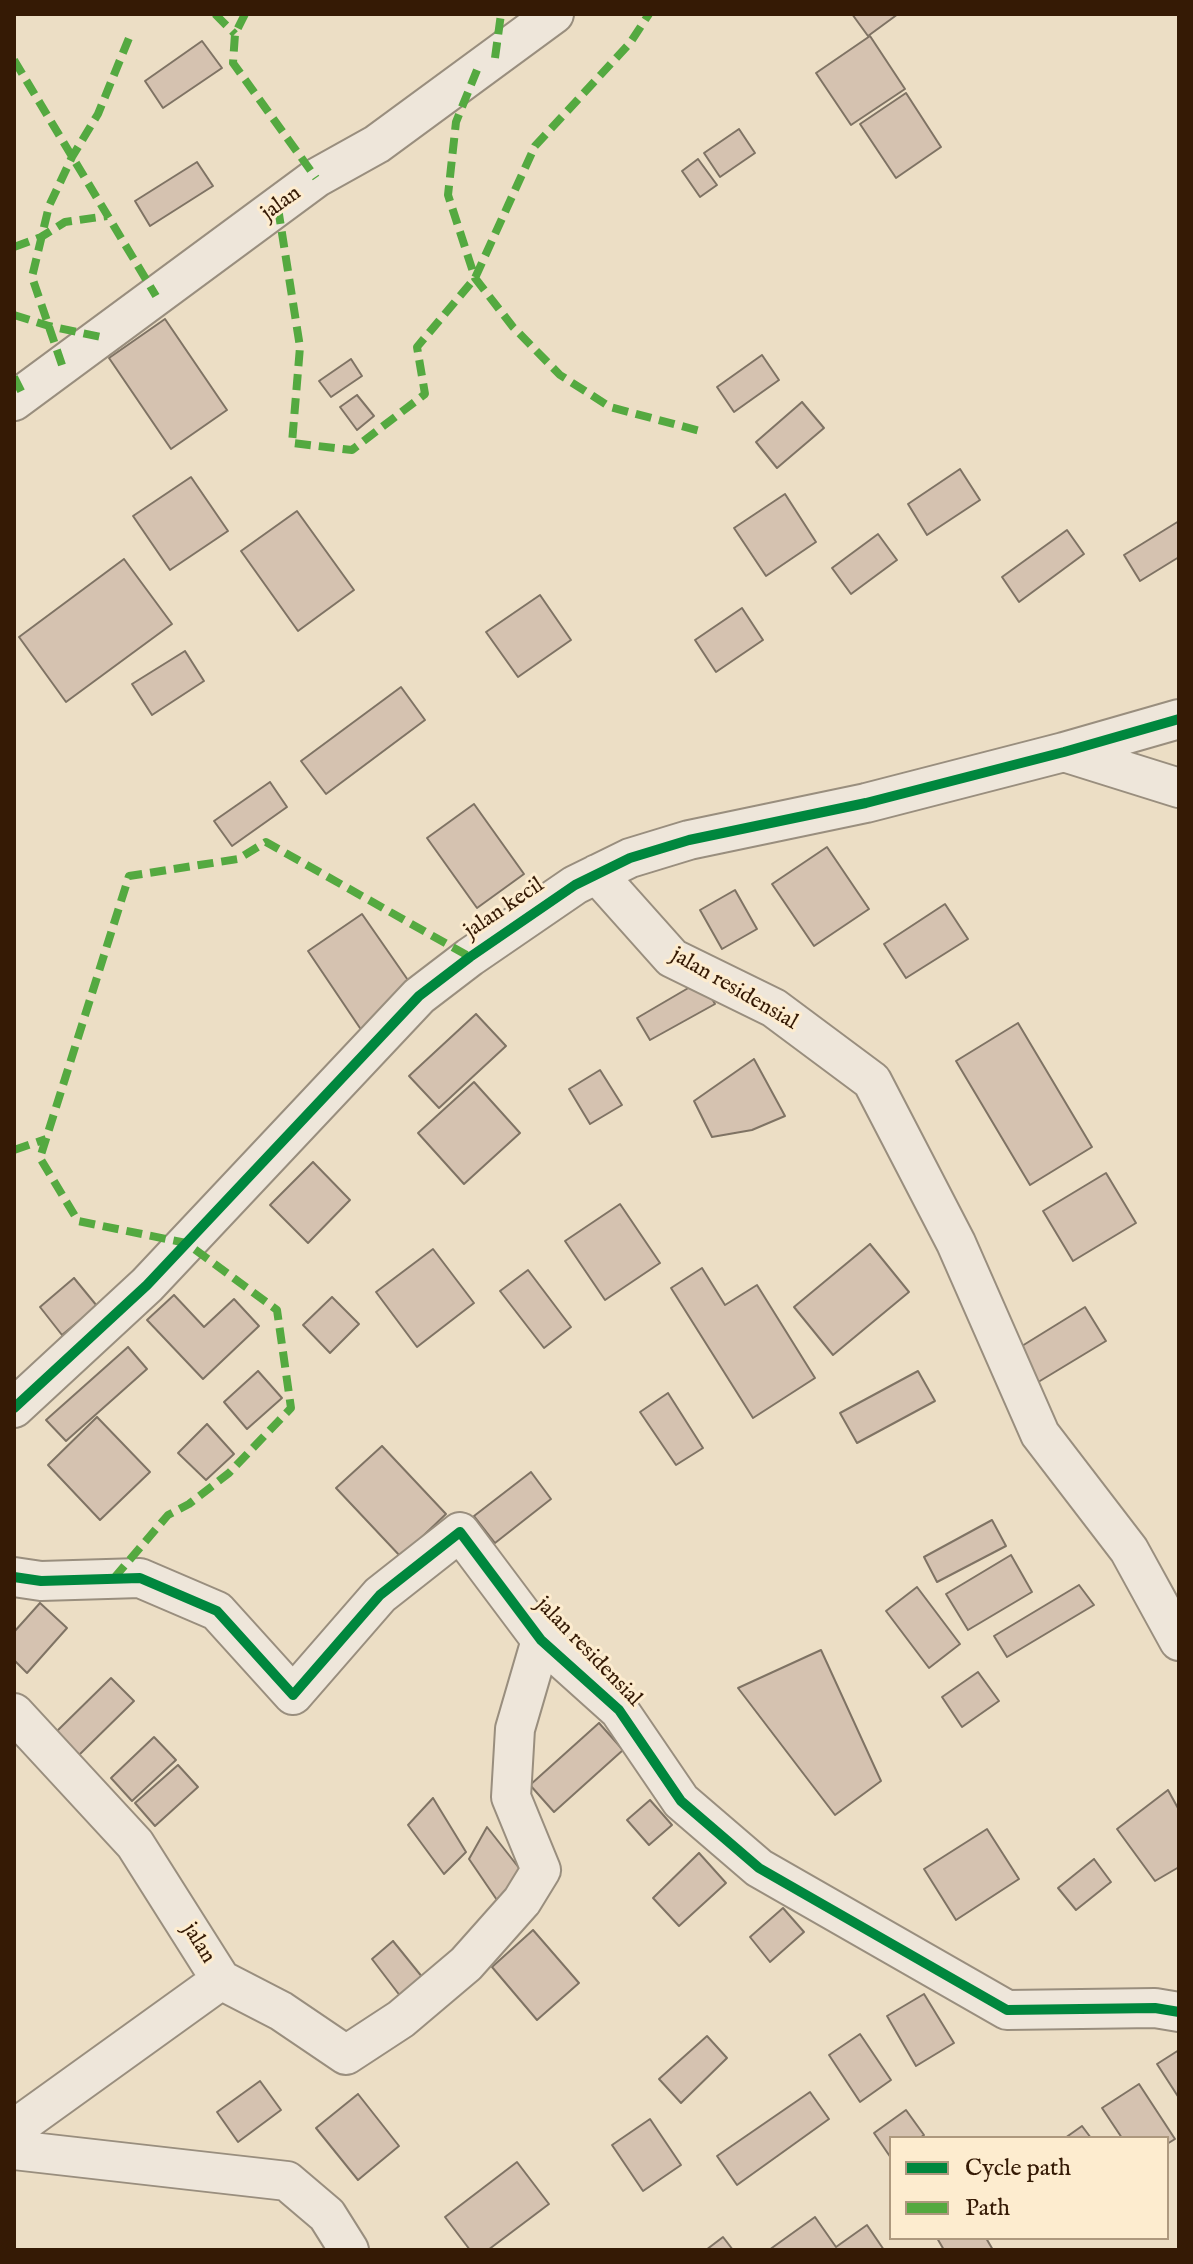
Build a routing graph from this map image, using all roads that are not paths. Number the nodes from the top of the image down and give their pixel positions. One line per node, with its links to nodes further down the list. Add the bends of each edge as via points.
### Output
1 (554, 14): 2 (street, jalan, via 377,144 316,178)
2 (14, 401)
3 (1179, 719): 4 (street, jalan kecil)
4 (1064, 752): 5 (street); 6 (street, jalan kecil, via 866,803 689,840)
5 (1179, 788)
6 (597, 874): 7 (street, jalan kecil, via 419,996 147,1285); 10 (street, jalan residensial, via 672,958 774,1008 872,1081 956,1243 1040,1434 1129,1550)
7 (14, 1408)
8 (14, 1577): 9 (street, jalan residensial, via 140,1578 217,1611 293,1695 380,1595 460,1532)
9 (541, 1640): 12 (street, via 515,1729 511,1797 541,1870 522,1901 466,1964 401,2019 346,2055 281,2011); 13 (street, jalan residensial, via 619,1710 681,1801 759,1868 1007,2010)
10 (1179, 1641)
11 (14, 1713): 12 (street, jalan, via 135,1844)
12 (221, 1980): 14 (street, jalan)
13 (1179, 2012)
14 (14, 2129)
15 (14, 2150): 16 (street, via 287,2181 327,2215)
16 (349, 2250)

